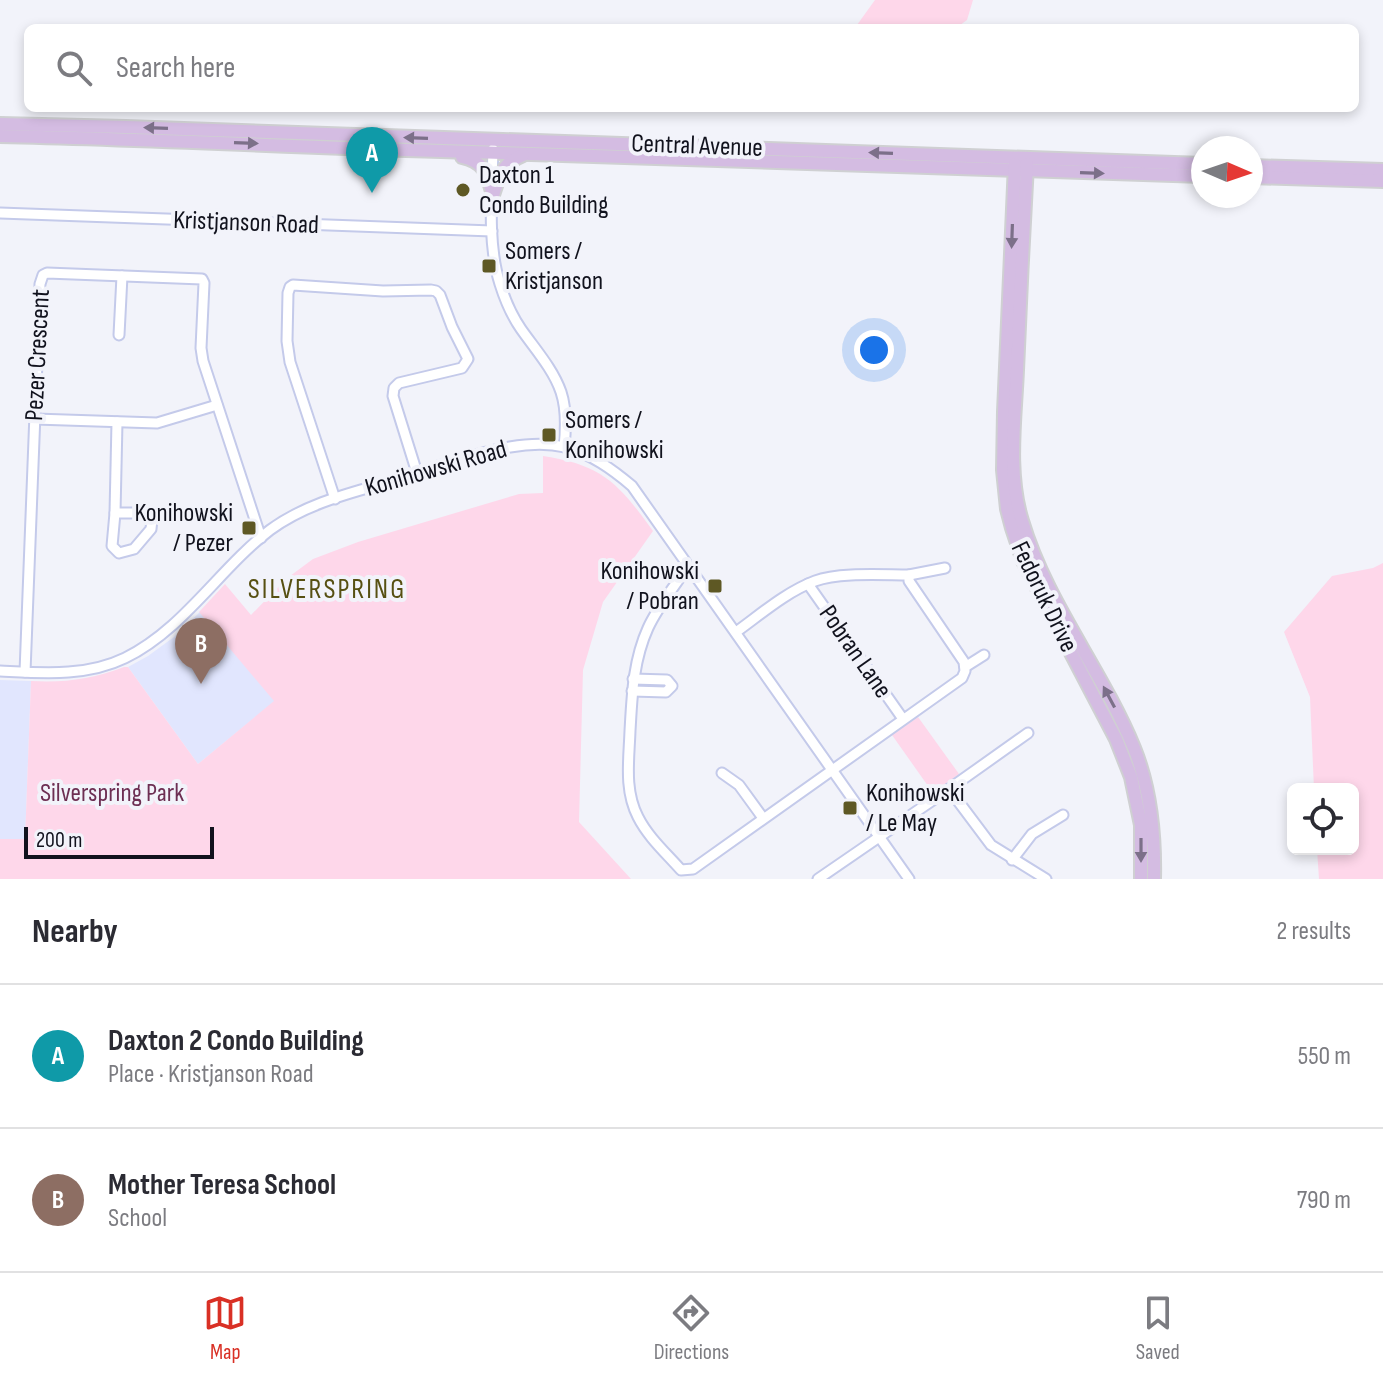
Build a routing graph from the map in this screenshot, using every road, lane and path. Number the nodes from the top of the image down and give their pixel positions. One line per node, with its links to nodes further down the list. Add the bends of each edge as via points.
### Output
1 (0, 124): 3 (main road, Central Avenue, one-way to 1)
2 (0, 136): 4 (main road, Central Avenue, one-way to 4)
3 (494, 147): 4 (main road, Central Avenue); 5 (main road, Central Avenue); 6 (main road, Central Avenue, one-way to 3, via 701,146); 13 (street)
4 (439, 151): 13 (main road, via 479,164)
5 (528, 154): 6 (main road, Central Avenue); 13 (main road, via 506,164)
6 (1021, 164): 7 (main road, Central Avenue); 10 (main road, Central Avenue, one-way to 10); 49 (main road, Fedoruk Drive, one-way to 49, via 1004,412 1007,509 1028,572 1131,777 1141,825); 50 (main road, Fedoruk Drive, one-way to 6, via 1152,816 1134,748 1037,564 1020,518 1014,431)
7 (1191, 164)
8 (1263, 166): 9 (main road)
9 (1383, 170)
10 (1191, 175)
11 (1263, 177): 12 (main road)
12 (1383, 181)
13 (493, 195): 15 (street)
14 (0, 213): 15 (street, Kristjanson Road)
15 (492, 231): 21 (street, via 495,266 508,304 561,391)
16 (122, 276): 17 (street); 18 (street, Pezer Crescent, via 202,279 201,348); 19 (street, Pezer Crescent, via 47,273 41,278)
17 (119, 335)
18 (217, 405): 20 (street, via 157,423); 25 (street, Pezer Crescent)
19 (35, 419): 20 (street); 34 (street, Pezer Crescent)
20 (117, 422): 24 (street)
21 (564, 447): 22 (street, Konihowski Road, via 512,446); 26 (street, Konihowski Road, via 612,469 632,486)
22 (417, 473): 23 (street, Konihowski Road); 23 (street, via 394,388 462,368 468,359 440,295 431,290 293,285 288,293 288,355)
23 (335, 499): 25 (street, Konihowski Road, via 286,519)
24 (115, 513): 24 (street, via 112,546 119,553 134,549 151,529 152,519 146,513)
25 (261, 538): 34 (street, Konihowski Road, via 167,630 129,656 75,673)
26 (688, 566): 30 (street, Konihowski Road); 35 (street, via 648,628)
27 (945, 568): 28 (street)
28 (909, 575): 29 (street, via 830,577); 32 (street)
29 (808, 584): 30 (street); 37 (street, Pobran Lane)
30 (736, 632): 39 (street, Konihowski Road)
31 (984, 655): 32 (street)
32 (965, 667): 37 (street, via 962,678)
33 (0, 671): 34 (street, Konihowski Road)
34 (25, 672)
35 (633, 679): 36 (street); 36 (street, via 667,680 672,686 666,692)
36 (632, 691): 43 (street, via 631,798 647,831 681,870 693,869)
37 (903, 719): 39 (street)
38 (1028, 733): 41 (street)
39 (833, 769): 43 (street); 44 (street, Konihowski Road)
40 (722, 773): 43 (street, via 739,785)
41 (949, 789): 44 (street); 45 (street, via 984,839)
42 (1063, 815): 45 (street, via 1032,834)
43 (763, 818)
44 (880, 837): 46 (street); 47 (street, Konihowski Road)
45 (1012, 860): 48 (street)
46 (818, 879)
47 (909, 879)
48 (1046, 879)
49 (1141, 879)
50 (1154, 879)

